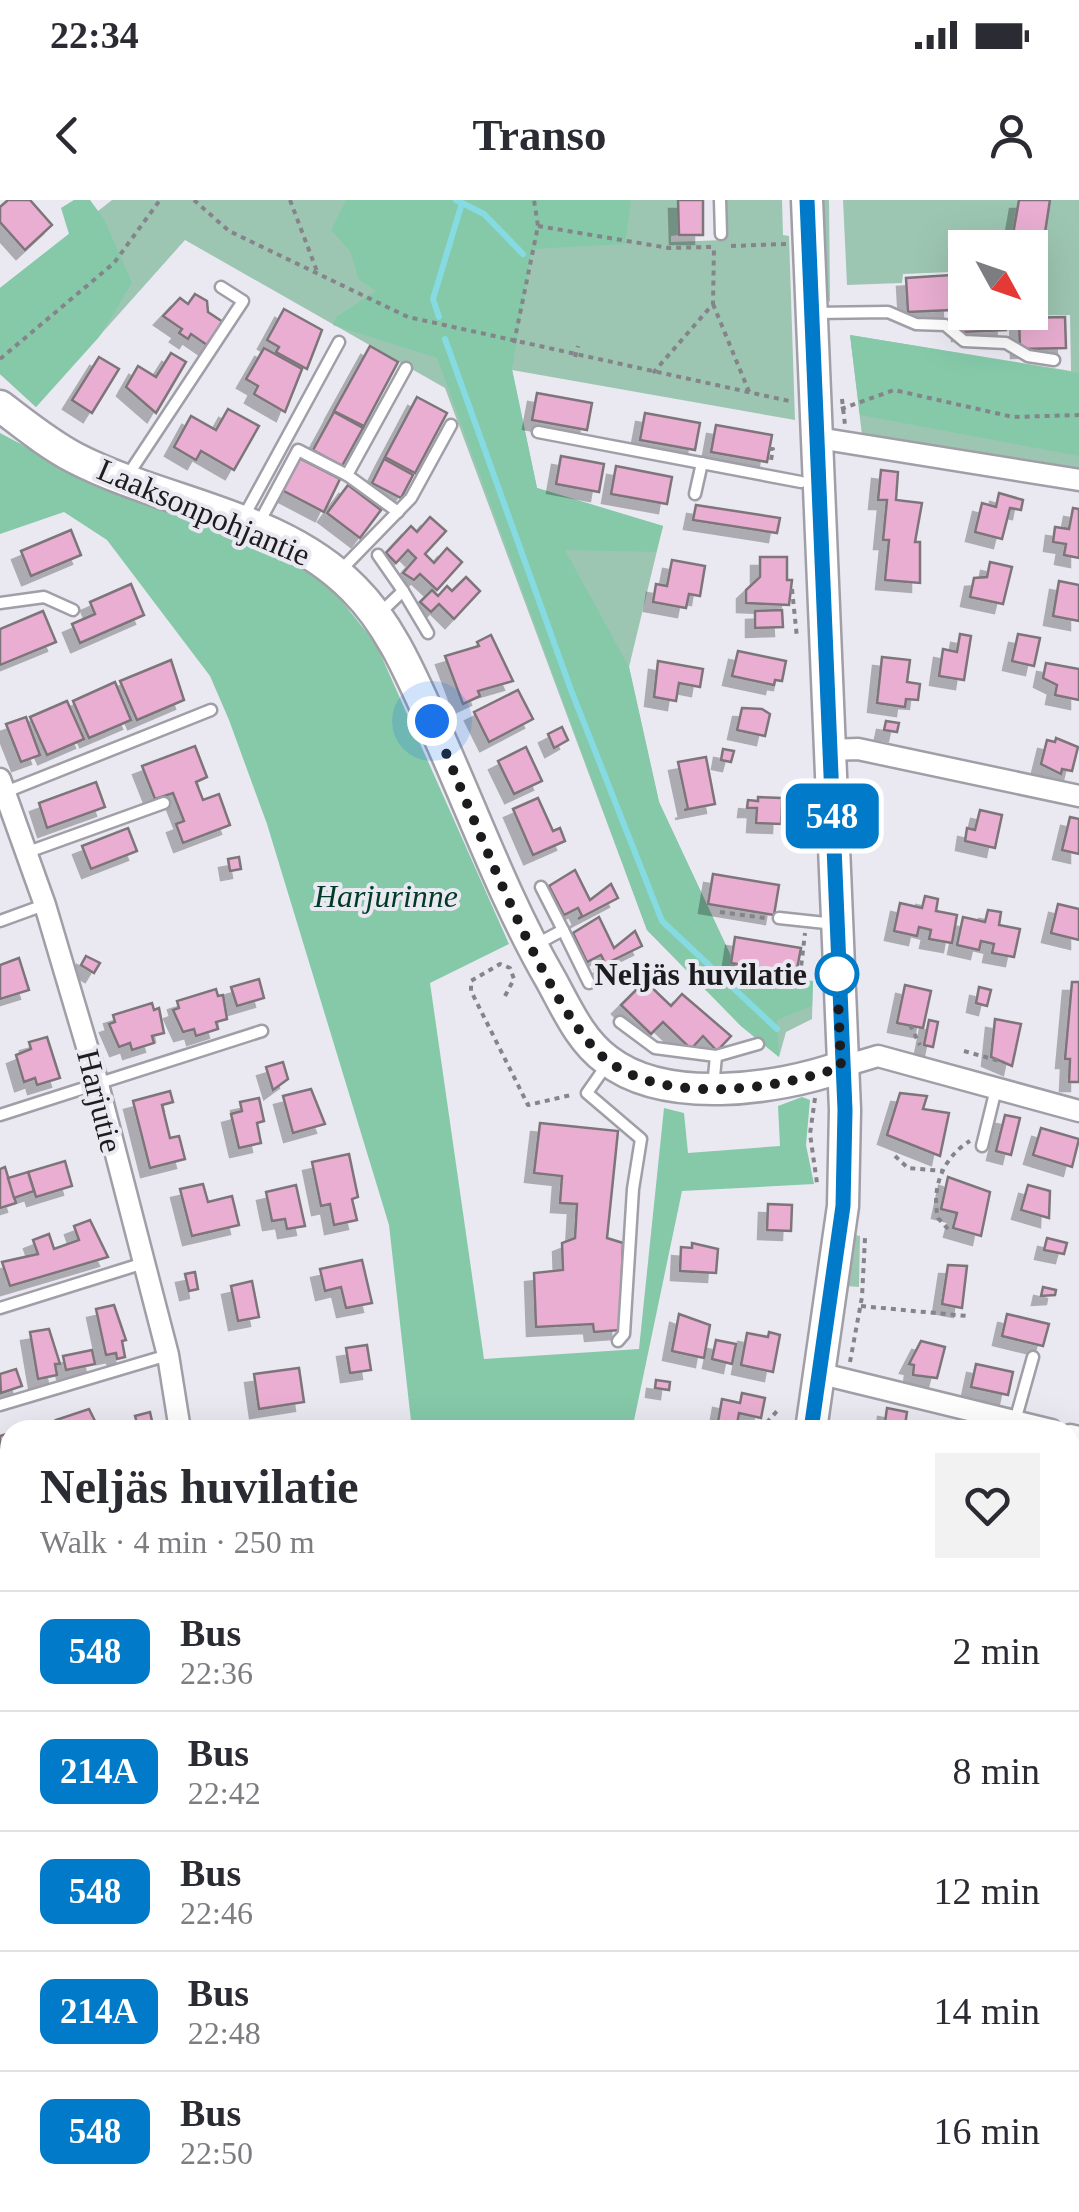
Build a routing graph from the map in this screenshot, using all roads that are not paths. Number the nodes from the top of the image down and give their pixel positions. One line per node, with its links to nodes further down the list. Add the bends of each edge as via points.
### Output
1 (720, 200): 3 (lane)
2 (807, 200): 5 (street)
3 (721, 234)
4 (221, 287): 15 (lane, via 243,301)
5 (812, 313): 7 (lane, via 888,312 916,324 945,325 964,341 1006,342 1028,356); 12 (street)
6 (339, 342): 20 (lane)
7 (1054, 360)
8 (406, 368): 14 (lane)
9 (0, 406): 15 (street, Laaksonpohjantie, via 76,459)
10 (452, 424): 19 (lane)
11 (538, 432): 13 (lane)
12 (818, 438): 16 (street); 29 (street)
13 (702, 463): 17 (lane); 18 (lane)
14 (347, 475): 19 (lane); 20 (lane, via 298,450)
15 (126, 478): 20 (street, Laaksonpohjantie)
16 (1079, 480)
17 (801, 482)
18 (695, 494)
19 (398, 512): 22 (lane)
20 (248, 526): 22 (street, Laaksonpohjantie)
21 (378, 555): 23 (lane)
22 (338, 573): 26 (street, Laaksonpohjantie)
23 (403, 591): 26 (lane); 27 (lane)
24 (0, 603): 25 (lane, via 44,597)
25 (74, 610)
26 (377, 617): 40 (street, Laaksonpohjantie, via 399,650)
27 (428, 633)
28 (212, 710): 30 (lane)
29 (830, 750): 31 (street, via 858,749); 38 (street)
30 (2, 788): 33 (street, Harjutie)
31 (1079, 796)
32 (164, 803): 33 (lane)
33 (28, 852): 35 (street, Harjutie)
34 (541, 887): 39 (lane)
35 (45, 904): 37 (lane); 48 (street, Harjutie)
36 (779, 918): 38 (lane)
37 (0, 921)
38 (821, 924): 47 (street)
39 (563, 930): 40 (lane); 41 (lane)
40 (532, 947): 46 (street, Laaksonpohjantie, via 582,1035)
41 (589, 983)
42 (620, 1022): 45 (lane, via 654,1048)
43 (262, 1031): 48 (lane)
44 (758, 1044): 45 (lane)
45 (716, 1056): 49 (lane)
46 (608, 1062): 49 (street, Laaksonpohjantie, via 671,1088); 56 (lane, via 586,1092 641,1139 624,1334)
47 (829, 1071): 49 (street, Laaksonpohjantie); 50 (street, via 878,1056); 59 (street, via 843,1206)
48 (98, 1085): 52 (lane); 54 (street, Harjutie)
49 (713, 1088)
50 (996, 1088): 51 (street); 53 (lane)
51 (1079, 1110)
52 (0, 1115)
53 (983, 1141)
54 (145, 1263): 55 (lane); 57 (street, Harjutie)
55 (0, 1308)
56 (618, 1341)
57 (168, 1355): 60 (lane); 61 (street, Harjutie)
58 (1033, 1357): 64 (lane)
59 (822, 1374): 62 (street); 63 (street)
60 (0, 1405)
61 (178, 1420)
62 (813, 1420)
63 (1011, 1420)
64 (1015, 1420)

